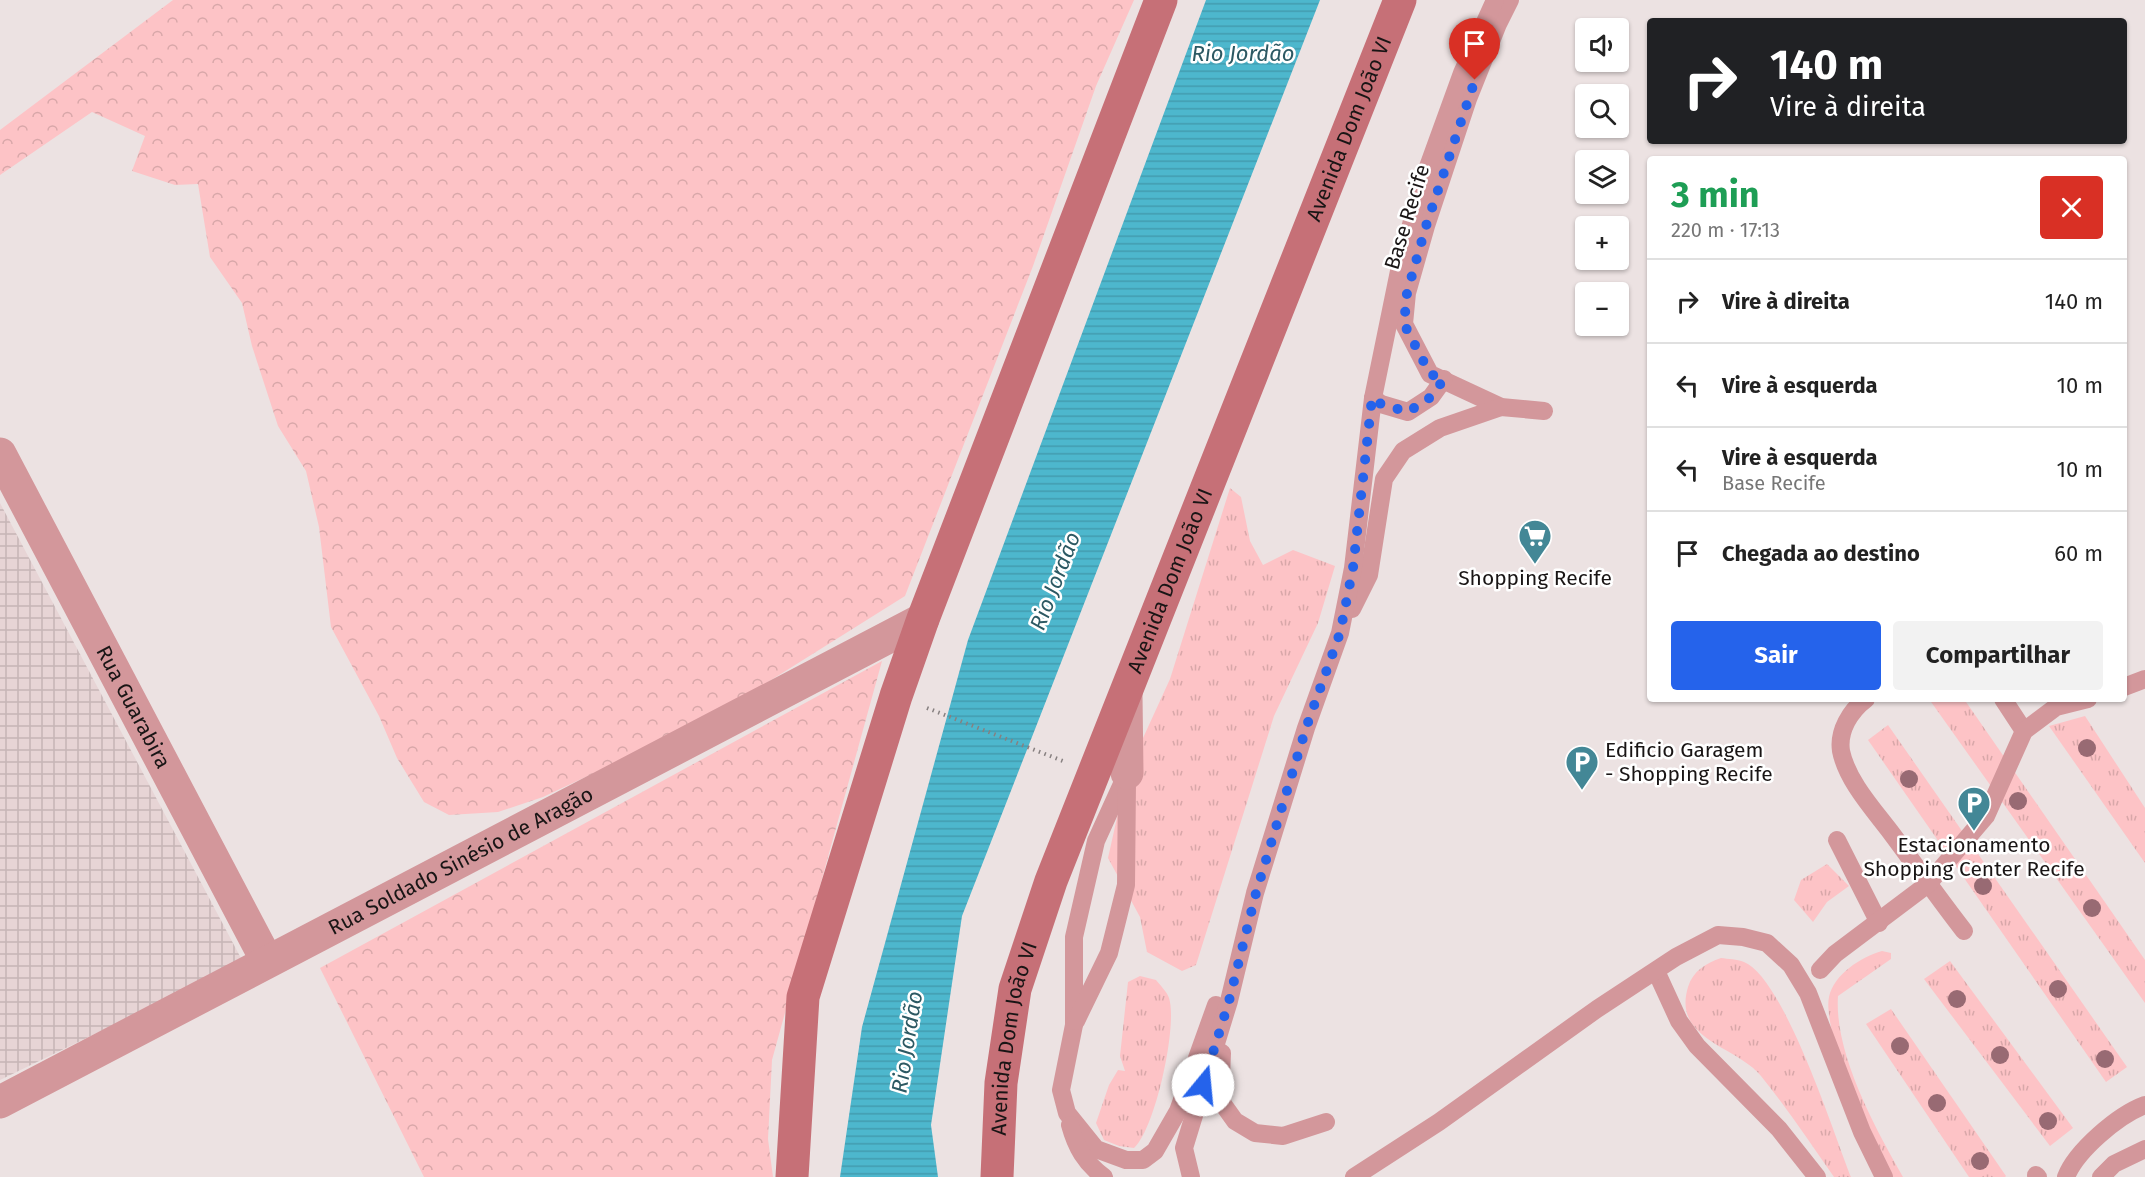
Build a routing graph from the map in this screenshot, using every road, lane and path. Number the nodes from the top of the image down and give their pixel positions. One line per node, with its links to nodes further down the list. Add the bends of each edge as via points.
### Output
1 (1161, 0): 10 (main road)
2 (1400, 0): 14 (main road, Avenida Dom João VI)
3 (1495, 0): 6 (lane, via 1462,73 1420,186)
4 (1510, 0): 5 (lane, Base Recife, via 1468,99 1407,293 1404,324 1430,374)
5 (1444, 379): 6 (lane, via 1431,397 1408,412); 7 (lane, Base Recife)
6 (1372, 398): 11 (lane, via 1353,568)
7 (1501, 407): 8 (lane, Base Recife); 11 (lane, Base Recife, via 1440,428 1403,451 1384,479 1369,575)
8 (1544, 411)
9 (0, 454): 27 (street, Rua Guarabira)
10 (923, 619): 27 (street, Rua Soldado Sinésio de Aragão); 37 (main road, via 803,997)
11 (1340, 633): 24 (lane, via 1306,728)
12 (2145, 679): 13 (lane)
13 (2127, 686)
14 (1126, 695): 21 (street); 38 (main road, Avenida Dom João VI, via 1091,774 1015,989 1001,1083)
15 (1862, 702): 23 (lane, via 1844,725 1844,762 1861,792)
16 (2005, 702): 19 (lane)
17 (2076, 702): 19 (lane, via 2056,707)
18 (935, 711): 20 (path)
19 (2024, 731): 23 (lane, via 1986,816)
20 (1058, 759)
21 (1127, 773): 31 (lane, via 1096,841 1074,937); 31 (lane, via 1126,885 1109,953)
22 (1837, 840): 25 (lane)
23 (1928, 884): 25 (lane); 26 (lane)
24 (1256, 893): 30 (lane); 34 (lane, via 1178,1111 1155,1150 1143,1160 1113,1157 1096,1149)
25 (1879, 923): 28 (lane, via 1835,954)
26 (1964, 931)
27 (267, 960): 32 (street, Rua Soldado Sinésio de Aragão)
28 (1820, 970)
29 (1656, 971): 41 (lane); 42 (lane, via 1679,1021 1697,1046 1779,1129); 43 (lane, via 1718,935 1767,943 1791,965 1808,993 1862,1132)
30 (1229, 1001): 35 (lane, via 1219,1069 1220,1100 1235,1121 1255,1133 1283,1136); 40 (lane, via 1184,1148)
31 (1074, 1025): 34 (lane, via 1061,1090)
32 (0, 1102)
33 (2145, 1105): 44 (lane, via 2092,1141 2076,1157)
34 (1067, 1113): 39 (lane, via 1074,1142 1083,1158)
35 (1326, 1122)
36 (2145, 1149): 45 (lane, via 2114,1164)
37 (792, 1177)
38 (997, 1177)
39 (1104, 1177)
40 (1191, 1177)
41 (1354, 1177)
42 (1817, 1177)
43 (1884, 1177)
44 (2066, 1177)
45 (2101, 1177)

